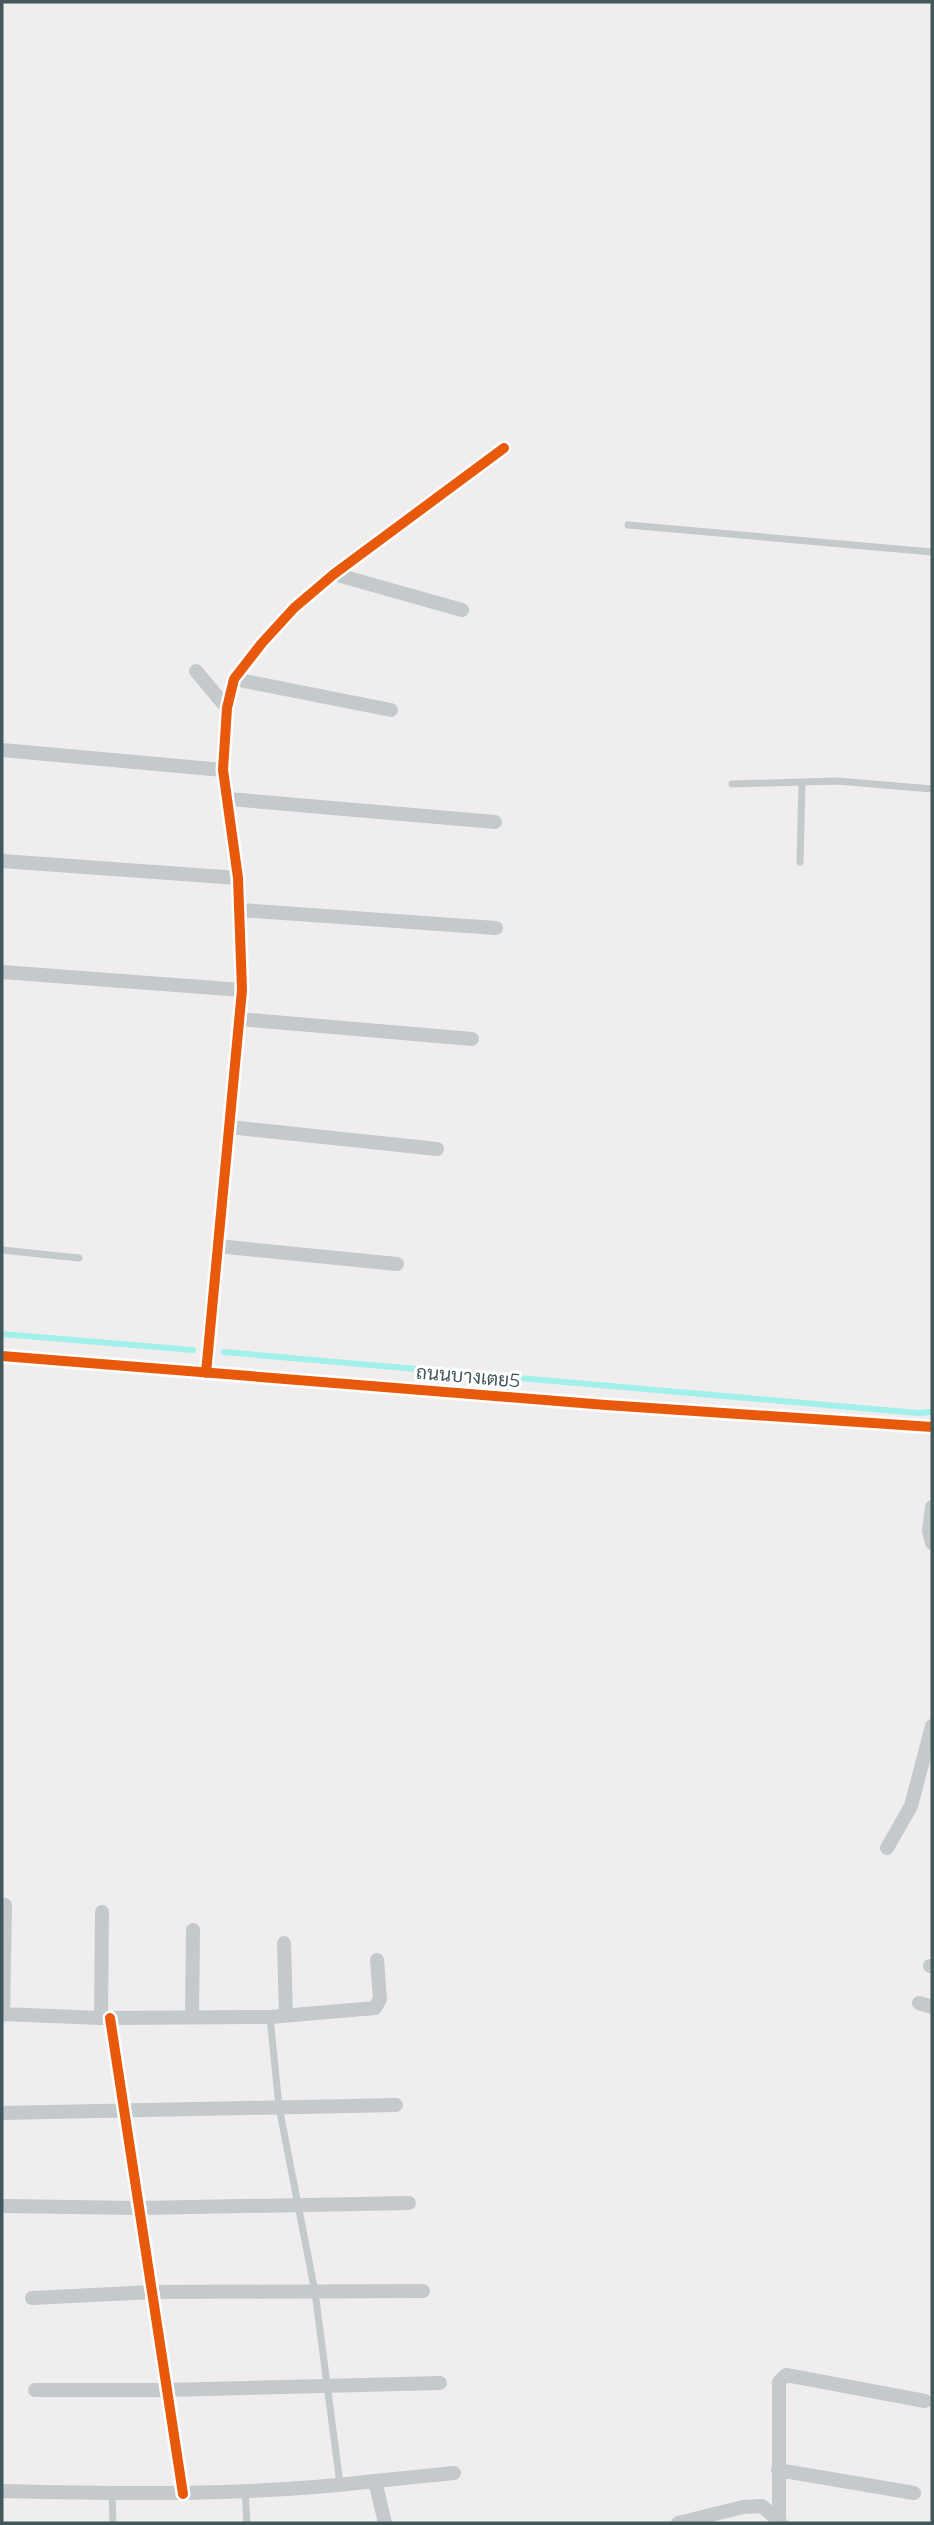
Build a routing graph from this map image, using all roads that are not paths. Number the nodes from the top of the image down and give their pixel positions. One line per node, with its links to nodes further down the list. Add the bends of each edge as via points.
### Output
1 (504, 448): 4 (street)
2 (628, 525): 3 (lane)
3 (932, 552)
4 (334, 574): 5 (street); 7 (street, via 294,608)
5 (462, 610)
6 (196, 671): 8 (street)
7 (234, 679): 8 (street); 9 (street)
8 (226, 708): 11 (street)
9 (391, 710)
10 (2, 750): 11 (street)
11 (223, 770): 15 (street)
12 (802, 782): 13 (lane); 14 (lane, via 849,781); 18 (lane)
13 (732, 784)
14 (932, 789)
15 (229, 799): 16 (street); 19 (street)
16 (495, 822)
17 (2, 860): 19 (street)
18 (800, 862)
19 (238, 878): 20 (street)
20 (240, 910): 21 (street); 23 (street)
21 (496, 928)
22 (2, 972): 23 (street)
23 (242, 990): 24 (street)
24 (239, 1018): 25 (street); 26 (street)
25 (472, 1039)
26 (229, 1127): 27 (street); 28 (street)
27 (438, 1149)
28 (217, 1246): 31 (street); 33 (street)
29 (2, 1250): 30 (lane)
30 (79, 1258)
31 (397, 1264)
32 (2, 1356): 33 (street, ถนนบางเตย5)
33 (206, 1373): 34 (street, ถนนบางเตย5)
34 (932, 1427)
35 (932, 1507): 36 (street)
36 (932, 1543)
37 (932, 1726): 38 (street, via 911,1806)
38 (887, 1847)
39 (5, 1905): 41 (street)
40 (102, 1912): 49 (street)
41 (3, 1928): 45 (street)
42 (194, 1930): 47 (street)
43 (284, 1943): 46 (street)
44 (377, 1960): 46 (street, via 380,1999 375,2008)
45 (2, 2015): 49 (street)
46 (286, 2015): 48 (street)
47 (192, 2016): 48 (street); 49 (street)
48 (270, 2017): 51 (lane)
49 (106, 2018): 52 (street)
50 (396, 2105): 51 (street)
51 (279, 2107): 52 (street); 55 (lane)
52 (125, 2112): 53 (street); 57 (street)
53 (2, 2113)
54 (409, 2203): 55 (street)
55 (298, 2205): 57 (street); 60 (lane)
56 (2, 2206): 57 (street)
57 (140, 2208): 59 (street)
58 (423, 2291): 60 (street)
59 (153, 2292): 60 (street); 61 (street); 65 (street)
60 (315, 2292): 63 (lane)
61 (32, 2298)
62 (440, 2383): 63 (street)
63 (328, 2386): 65 (street); 70 (lane)
64 (35, 2390): 65 (street)
65 (167, 2390): 75 (street)
66 (925, 2401): 67 (street, via 786,2375 779,2382)
67 (778, 2470): 73 (street); 76 (street)
68 (454, 2473): 69 (street)
69 (375, 2481): 70 (street); 79 (street)
70 (340, 2485): 72 (street)
71 (2, 2491): 74 (street)
72 (245, 2491): 75 (street); 78 (lane)
73 (914, 2493)
74 (112, 2494): 75 (street); 77 (lane)
75 (183, 2494)
76 (780, 2522): 80 (street, via 762,2507 743,2507)
77 (113, 2523)
78 (247, 2523)
79 (385, 2523)
80 (678, 2523)

